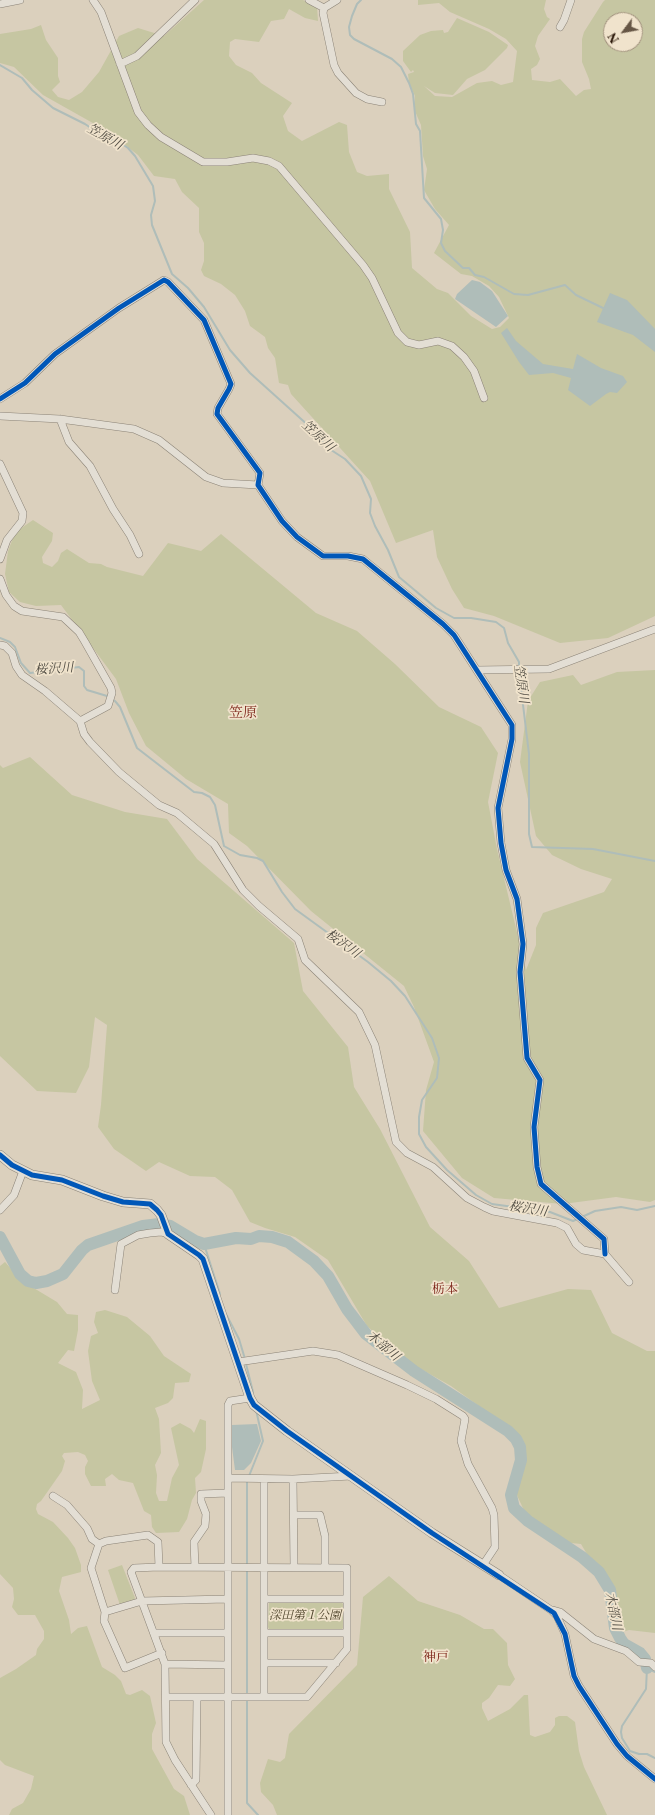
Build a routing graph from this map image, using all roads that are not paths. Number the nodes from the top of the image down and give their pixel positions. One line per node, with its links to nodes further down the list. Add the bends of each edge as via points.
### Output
1 (20, 0): 7 (street)
2 (93, 0): 10 (street, via 101,12)
3 (195, 0): 10 (street, via 137,56)
4 (309, 0): 8 (street)
5 (337, 0): 8 (street)
6 (571, 0): 9 (street)
7 (0, 4)
8 (324, 8): 11 (street, via 332,58 338,73 356,93 367,99)
9 (560, 27)
10 (120, 64): 12 (street, via 138,112 161,137 203,162 254,158 279,166 363,265 398,333 408,342 419,345 438,341 452,346 474,371)
11 (382, 102)
12 (484, 398)
13 (0, 399): 17 (street, via 25,383 55,354 119,308 164,280 204,320 231,384 217,414 260,473)
14 (0, 416): 15 (street)
15 (60, 419): 17 (street, via 134,428 159,440 206,477 223,483); 18 (street, via 69,442 90,466)
16 (0, 464): 19 (street, via 23,517 7,540)
17 (258, 485): 23 (street, via 282,521 297,537 323,556 363,559 443,624 454,635)
18 (140, 554)
19 (0, 560)
20 (0, 579): 24 (street, via 6,595 14,606 22,611 63,617 79,632 111,688 108,706)
21 (655, 629): 23 (street, via 549,669)
22 (0, 645): 24 (street, via 12,653 22,675)
23 (477, 670): 29 (street, via 512,725 512,739 498,808 501,843 506,870 515,891 523,944 520,972 527,1058 540,1080 534,1115 537,1167 541,1184 604,1239)
24 (80, 721): 29 (street, via 90,742 119,772 159,805 177,813 214,844 243,890 298,939 305,960 359,1012 375,1045 396,1142 407,1153 433,1167 467,1198 493,1211 557,1223 567,1228 576,1244 583,1250)
25 (0, 1155): 26 (street)
26 (24, 1171): 27 (street, via 14,1195); 28 (street, via 62,1180 123,1202 150,1204 161,1215)
27 (0, 1210)
28 (168, 1234): 31 (street, via 144,1234 120,1244); 32 (street, via 203,1259)
29 (605, 1254): 30 (street)
30 (629, 1282)
31 (115, 1290)
32 (238, 1362): 33 (street); 42 (street, via 300,1353 324,1352 338,1355 407,1385 463,1416 465,1419 461,1441 468,1464 494,1515 495,1547)
33 (250, 1398): 34 (street, via 262,1413); 35 (street, via 230,1401 228,1405)
34 (351, 1476): 37 (street); 42 (street)
35 (228, 1478): 36 (street); 38 (street)
36 (264, 1479): 37 (street); 46 (street)
37 (293, 1479): 40 (street)
38 (228, 1493): 44 (street, via 201,1494 206,1514 205,1526 194,1542); 45 (street)
39 (53, 1496): 41 (street, via 72,1510 87,1528 92,1539)
40 (294, 1515): 47 (street); 48 (street, via 320,1515 325,1536)
41 (99, 1544): 43 (street, via 148,1535 158,1542); 55 (street, via 91,1568)
42 (483, 1565): 49 (street)
43 (159, 1567): 44 (street); 53 (street, via 134,1568 131,1572)
44 (195, 1567): 45 (street)
45 (227, 1567): 46 (street); 50 (street)
46 (264, 1567): 47 (street); 51 (street)
47 (294, 1567): 48 (street)
48 (326, 1568): 52 (street, via 346,1568)
49 (499, 1575): 54 (street)
50 (228, 1599): 53 (street); 57 (street)
51 (264, 1599): 52 (street); 58 (street)
52 (346, 1599): 59 (street)
53 (142, 1601): 55 (street); 56 (street)
54 (551, 1610): 65 (street, via 560,1612 594,1639 626,1651 639,1662 651,1663); 70 (street, via 561,1623 574,1676 579,1686 617,1744 627,1756)
55 (105, 1612): 60 (street, via 104,1620 125,1668)
56 (154, 1633): 57 (street); 60 (street)
57 (228, 1633): 64 (street)
58 (264, 1633): 59 (street); 61 (street)
59 (346, 1633): 62 (street, via 347,1649)
60 (162, 1653): 63 (street)
61 (265, 1663): 62 (street); 69 (street)
62 (336, 1663): 69 (street, via 307,1697)
63 (165, 1664): 64 (street); 66 (street)
64 (228, 1665): 68 (street)
65 (655, 1667)
66 (166, 1697): 67 (street); 71 (street, via 166,1742)
67 (197, 1697): 68 (street); 71 (street, via 196,1780)
68 (228, 1697): 69 (street); 73 (street)
69 (264, 1697)
70 (655, 1779)
71 (191, 1785): 72 (street)
72 (211, 1815)
73 (228, 1815)

